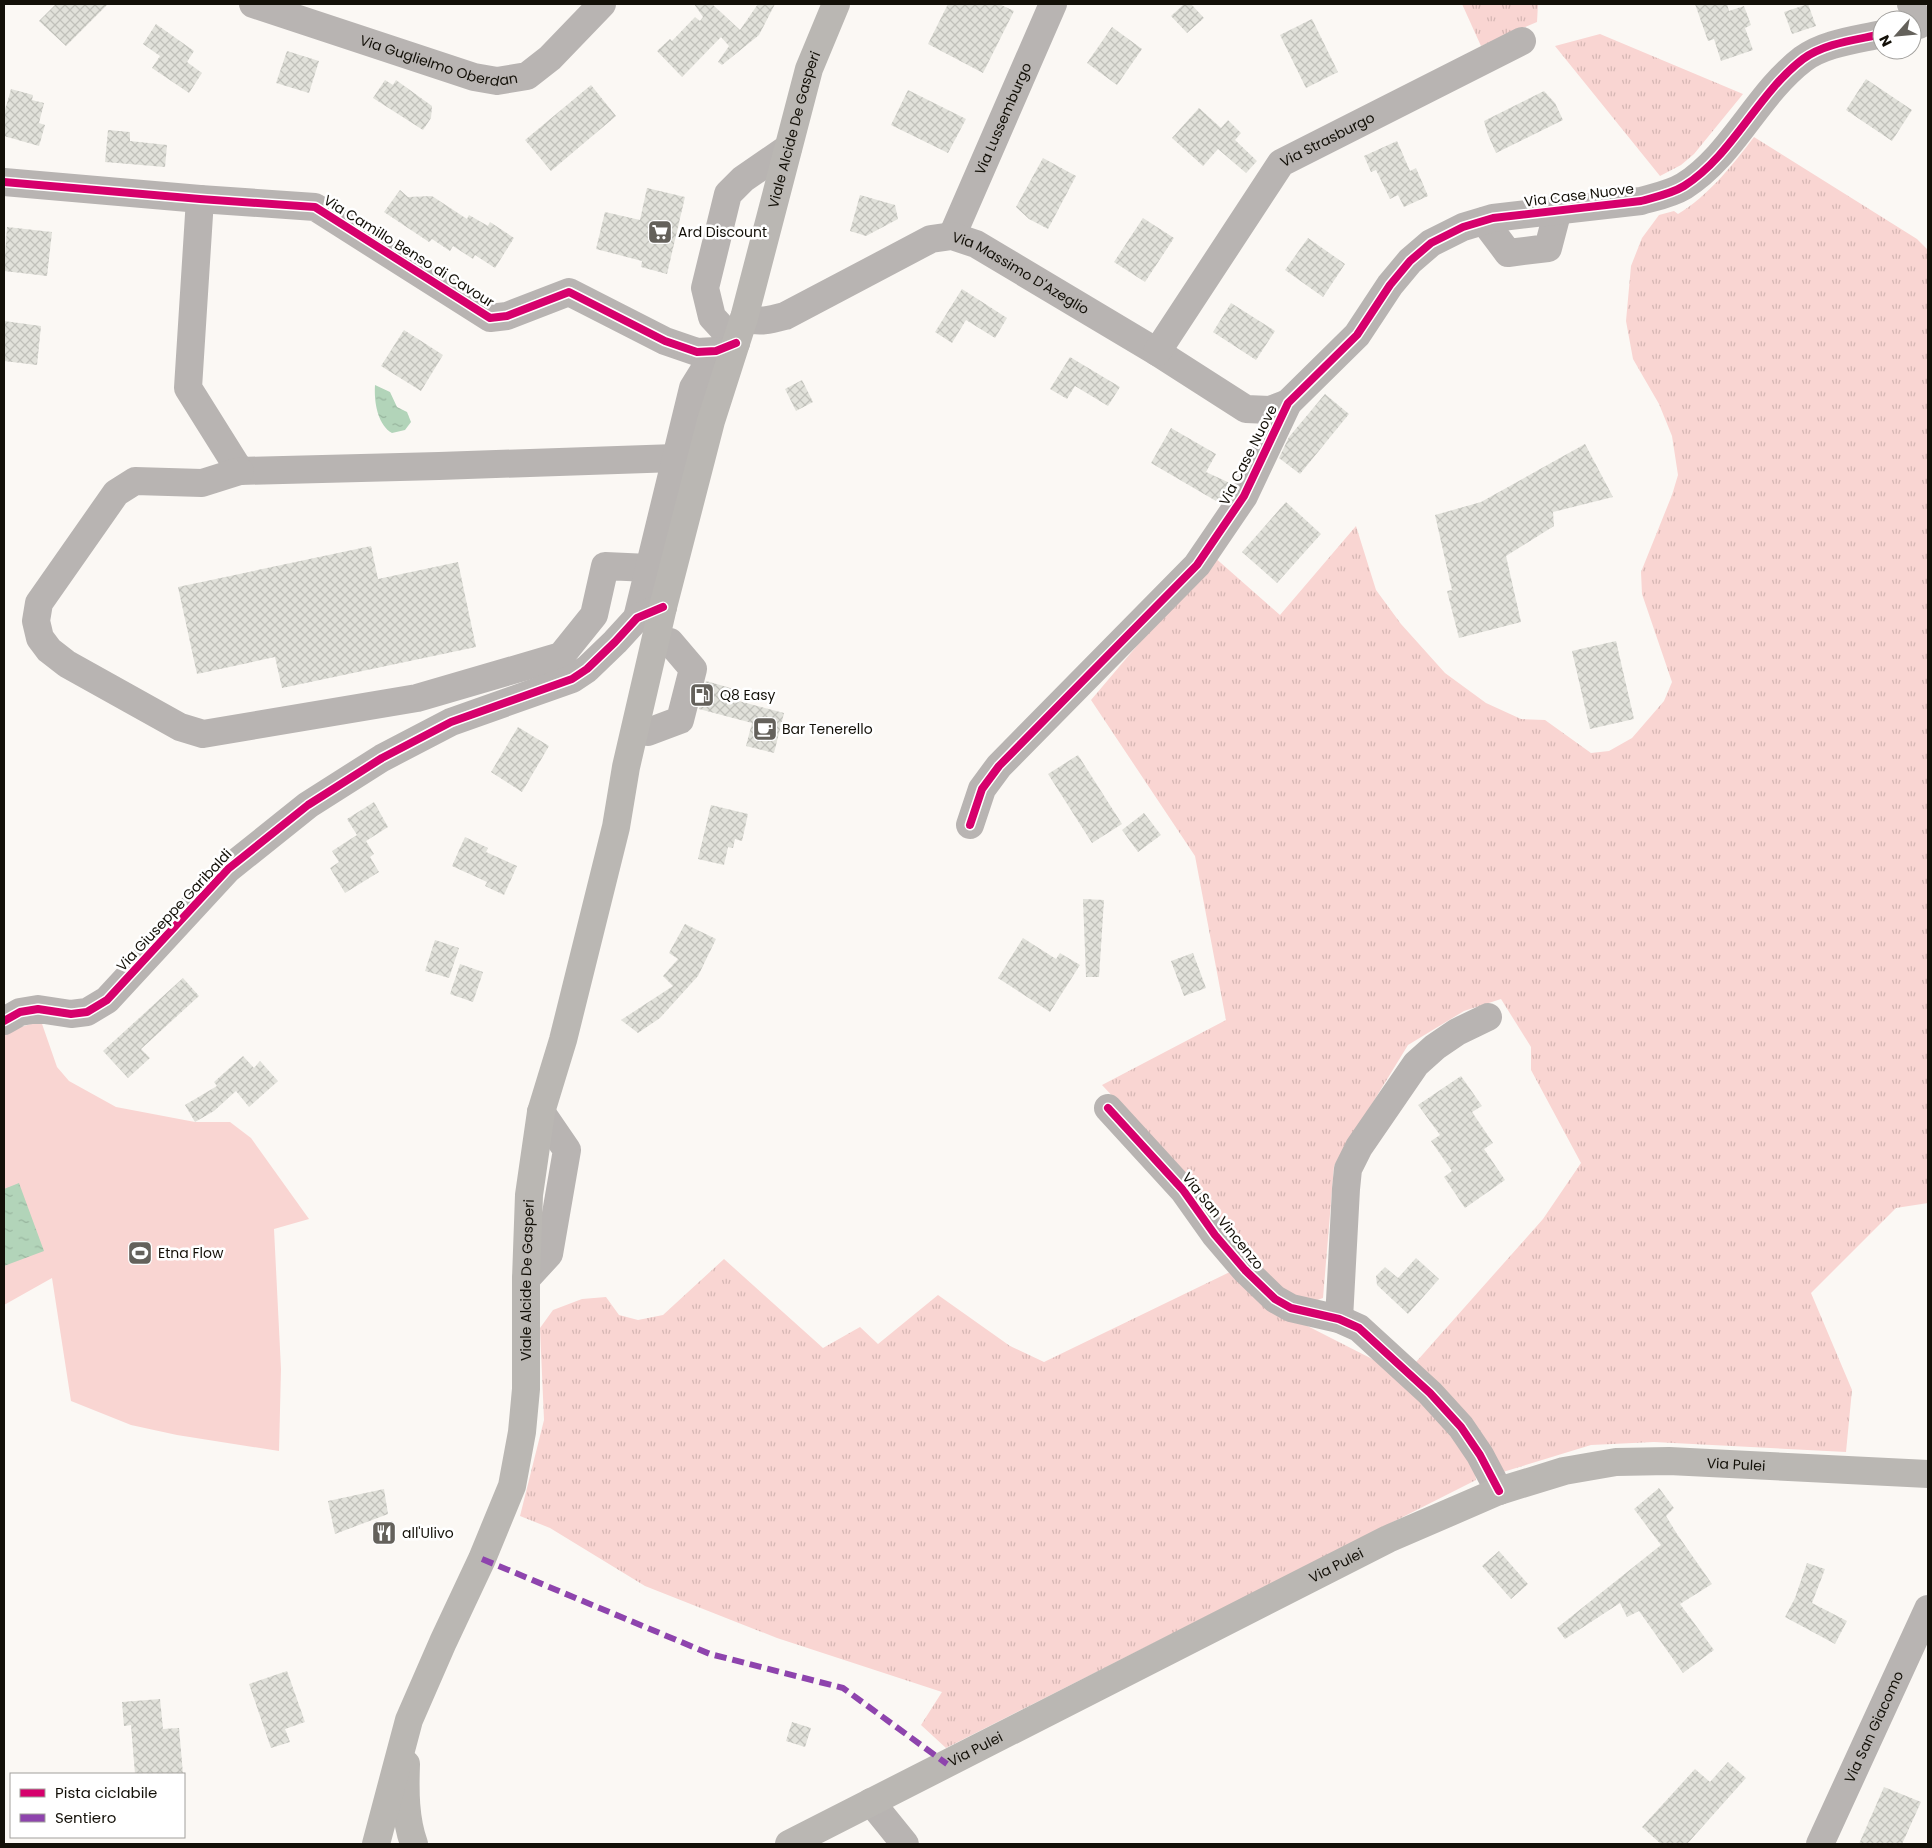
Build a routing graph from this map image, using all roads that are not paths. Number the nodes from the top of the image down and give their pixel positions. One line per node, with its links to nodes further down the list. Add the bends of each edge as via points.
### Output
1 (253, 4): 2 (street, Via Guglielmo Oberdan, via 474,77 497,80 527,76 550,58)
2 (602, 4)
3 (836, 4): 7 (main road, Viale Alcide De Gasperi, via 809,69)
4 (1054, 4): 12 (street, Via Lussemburgo)
5 (1872, 36): 10 (street, Via Case Nuove, via 1827,47 1804,58 1786,74 1706,170 1683,187 1641,200)
6 (1522, 41): 17 (street, Via Strasburgo, via 1281,163)
7 (788, 148): 14 (main road, Viale Alcide De Gasperi); 16 (street, via 743,179 728,194 705,288 712,318)
8 (4, 182): 9 (street, Via Camillo Benso di Cavour)
9 (200, 199): 15 (street, Via Camillo Benso di Cavour, via 315,206 490,318 507,316 568,292); 21 (street, via 188,388)
10 (1558, 210): 11 (street, Via Case Nuove); 11 (street, via 1548,248 1508,254)
11 (1484, 221): 19 (street, Via Case Nuove, via 1463,227 1431,243 1410,261 1357,335)
12 (952, 236): 13 (street, Via Massimo D'Azeglio, via 931,239); 17 (street, Via Massimo D'Azeglio, via 976,244)
13 (785, 316): 14 (street, Via Massimo D'Azeglio, via 766,321); 16 (street, via 750,341)
14 (744, 318): 16 (main road, Viale Alcide De Gasperi)
15 (665, 341): 16 (street, via 697,352); 18 (street, via 680,359)
16 (729, 351): 18 (street); 23 (main road); 26 (main road, via 724,426 638,771)
17 (1157, 352): 19 (street, Via Massimo D'Azeglio, via 1246,409 1270,410)
18 (693, 388): 20 (street)
19 (1288, 403): 25 (street, Via Case Nuove, via 1244,496 1197,566 999,766 982,789)
20 (676, 458): 21 (street); 22 (street)
21 (240, 471): 22 (street, via 202,484 136,481 116,493 39,603 36,621 40,638 67,664 180,727 203,734 417,698 560,656 594,615 605,566)
22 (649, 568): 24 (street)
23 (663, 607): 24 (street, Via Giuseppe Garibaldi); 26 (main road, via 626,767)
24 (637, 618): 28 (street, Via Giuseppe Garibaldi, via 572,680 451,722 382,758 308,805 243,854 107,1000 87,1012 71,1014 38,1009 20,1012)
25 (970, 825)
26 (616, 827): 34 (main road, Viale Alcide De Gasperi, via 563,1040 541,1112 529,1196 526,1389 512,1486)
27 (1488, 1017): 30 (street, via 1457,1032 1416,1064 1359,1147 1348,1169)
28 (4, 1021)
29 (1108, 1108): 30 (street, Via San Vincenzo, via 1183,1190 1245,1270 1275,1299 1291,1308)
30 (1340, 1319): 32 (street, Via San Vincenzo, via 1359,1328 1430,1393 1475,1448)
31 (1928, 1474): 32 (main road, Via Pulei, via 1616,1462 1564,1471)
32 (1500, 1492): 35 (main road, Via Pulei, via 1388,1539)
33 (1928, 1609): 36 (street, Via San Giacomo)
34 (409, 1720): 37 (main road); 38 (main road, via 405,1788)
35 (871, 1802): 39 (main road, Via Pulei); 40 (street)
36 (1827, 1841)
37 (376, 1844)
38 (414, 1844)
39 (789, 1844)
40 (904, 1844)

